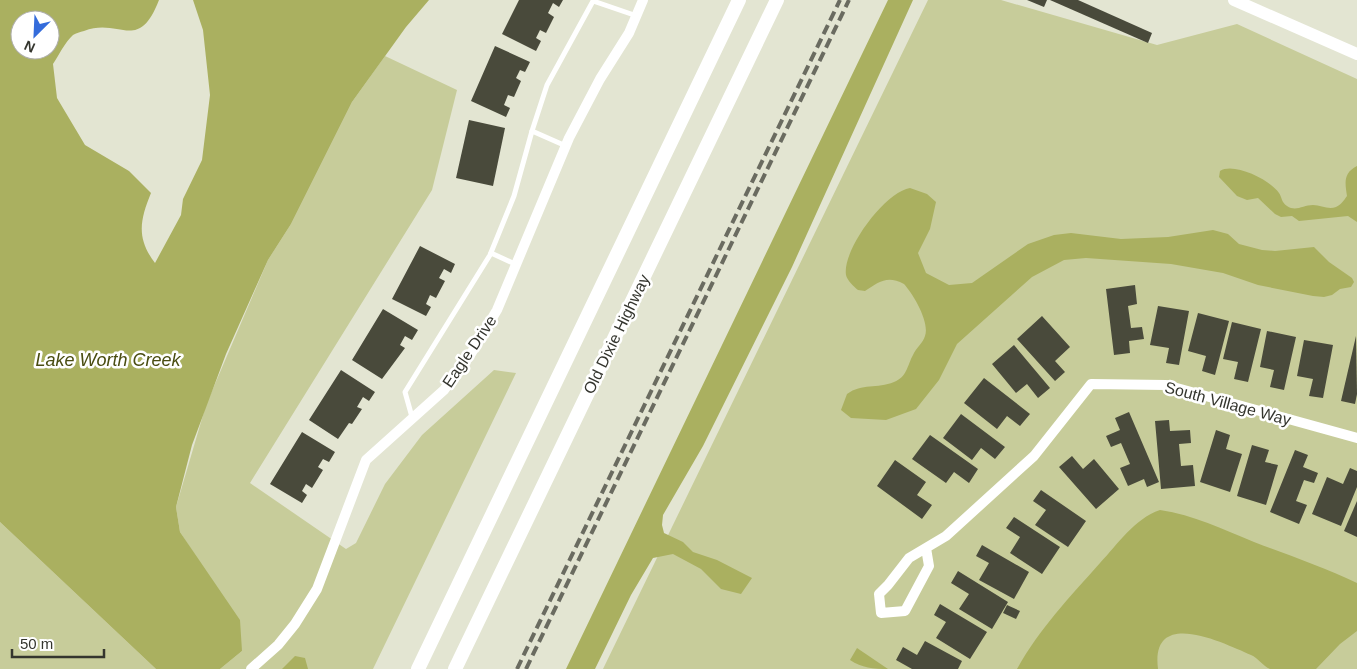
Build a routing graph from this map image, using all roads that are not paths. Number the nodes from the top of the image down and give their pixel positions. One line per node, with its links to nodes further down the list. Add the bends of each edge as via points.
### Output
1 (593, 0): 6 (lane); 8 (lane, via 548,85)
2 (643, 0): 6 (street, Eagle Drive)
3 (739, 0): 16 (main road, Old Dixie Highway)
4 (777, 0): 17 (main road, Old Dixie Highway)
5 (1234, 0): 7 (street)
6 (637, 16): 9 (street, Eagle Drive, via 581,112)
7 (1357, 54)
8 (532, 131): 9 (lane); 10 (lane, via 514,196)
9 (566, 146): 11 (street, Eagle Drive)
10 (491, 252): 11 (lane); 12 (lane, via 405,392)
11 (518, 265): 12 (street, Eagle Drive, via 472,352 444,390)
12 (413, 420): 15 (street, Eagle Drive, via 366,460 317,589 278,645)
13 (1357, 438): 14 (street, South Village Way, via 1166,385 1091,384 1034,456 946,536)
14 (926, 548): 14 (street, South Village Way, via 909,558 878,594 881,612 905,611 929,566)
15 (251, 669)
16 (418, 669)
17 (455, 669)

